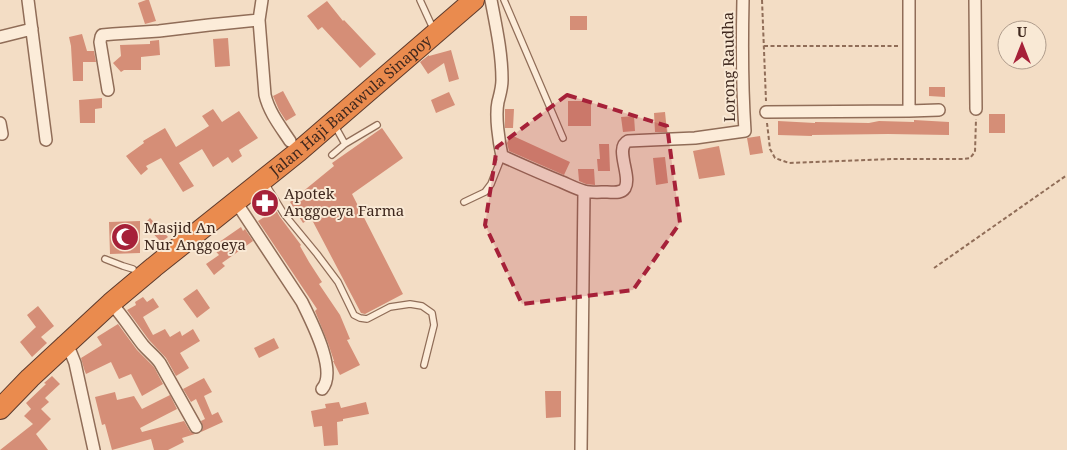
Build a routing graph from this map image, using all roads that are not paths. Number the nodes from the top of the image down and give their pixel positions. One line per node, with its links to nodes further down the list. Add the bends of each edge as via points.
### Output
1 (28, 0): 13 (street)
2 (262, 0): 11 (street)
3 (420, 0): 12 (lane)
4 (458, 0): 12 (highway, Jalan Haji Banawula Sinapoy)
5 (474, 0): 20 (highway, Jalan Haji Banawula Sinapoy)
6 (491, 0): 27 (street, via 502,77 497,111)
7 (504, 0): 22 (lane)
8 (743, 0): 29 (street, Lorong Raudha, via 745,131 695,138 628,141 623,150 624,189 618,192)
9 (909, 0): 18 (street)
10 (975, 0): 16 (street)
11 (259, 20): 15 (street, via 102,35 100,42); 24 (street, via 267,105)
12 (431, 24): 24 (highway, Jalan Haji Banawula Sinapoy)
13 (32, 30): 14 (street); 23 (street)
14 (0, 37)
15 (108, 90)
16 (976, 109)
17 (939, 110): 18 (street)
18 (910, 111): 19 (street)
19 (766, 112)
20 (332, 122): 25 (lane); 28 (highway, Jalan Haji Banawula Sinapoy)
21 (377, 125): 25 (lane)
22 (563, 138)
23 (46, 140)
24 (290, 141): 32 (highway, Jalan Haji Banawula Sinapoy)
25 (345, 144): 26 (lane)
26 (332, 155)
27 (502, 156): 29 (street); 31 (lane, via 485,192)
28 (263, 179): 30 (highway, Jalan Haji Banawula Sinapoy); 37 (lane, via 284,214 338,282 354,315 367,319 390,307 410,304 422,306 432,313 434,326)
29 (584, 191): 43 (street)
30 (236, 202): 32 (highway, Jalan Haji Banawula Sinapoy); 38 (street, via 308,313 325,358 327,375)
31 (464, 202)
32 (175, 242): 34 (highway, Jalan Haji Banawula Sinapoy); 35 (highway, Jalan Haji Banawula Sinapoy)
33 (105, 259): 34 (lane)
34 (134, 269): 36 (highway, Jalan Haji Banawula Sinapoy)
35 (111, 303): 36 (highway, Jalan Haji Banawula Sinapoy); 41 (street, via 160,363)
36 (62, 342): 39 (highway, Jalan Haji Banawula Sinapoy); 40 (highway, Jalan Haji Banawula Sinapoy); 42 (street, via 75,363)
37 (424, 365)
38 (322, 389)
39 (0, 396)
40 (0, 409)
41 (196, 427)
42 (94, 450)
43 (581, 450)

